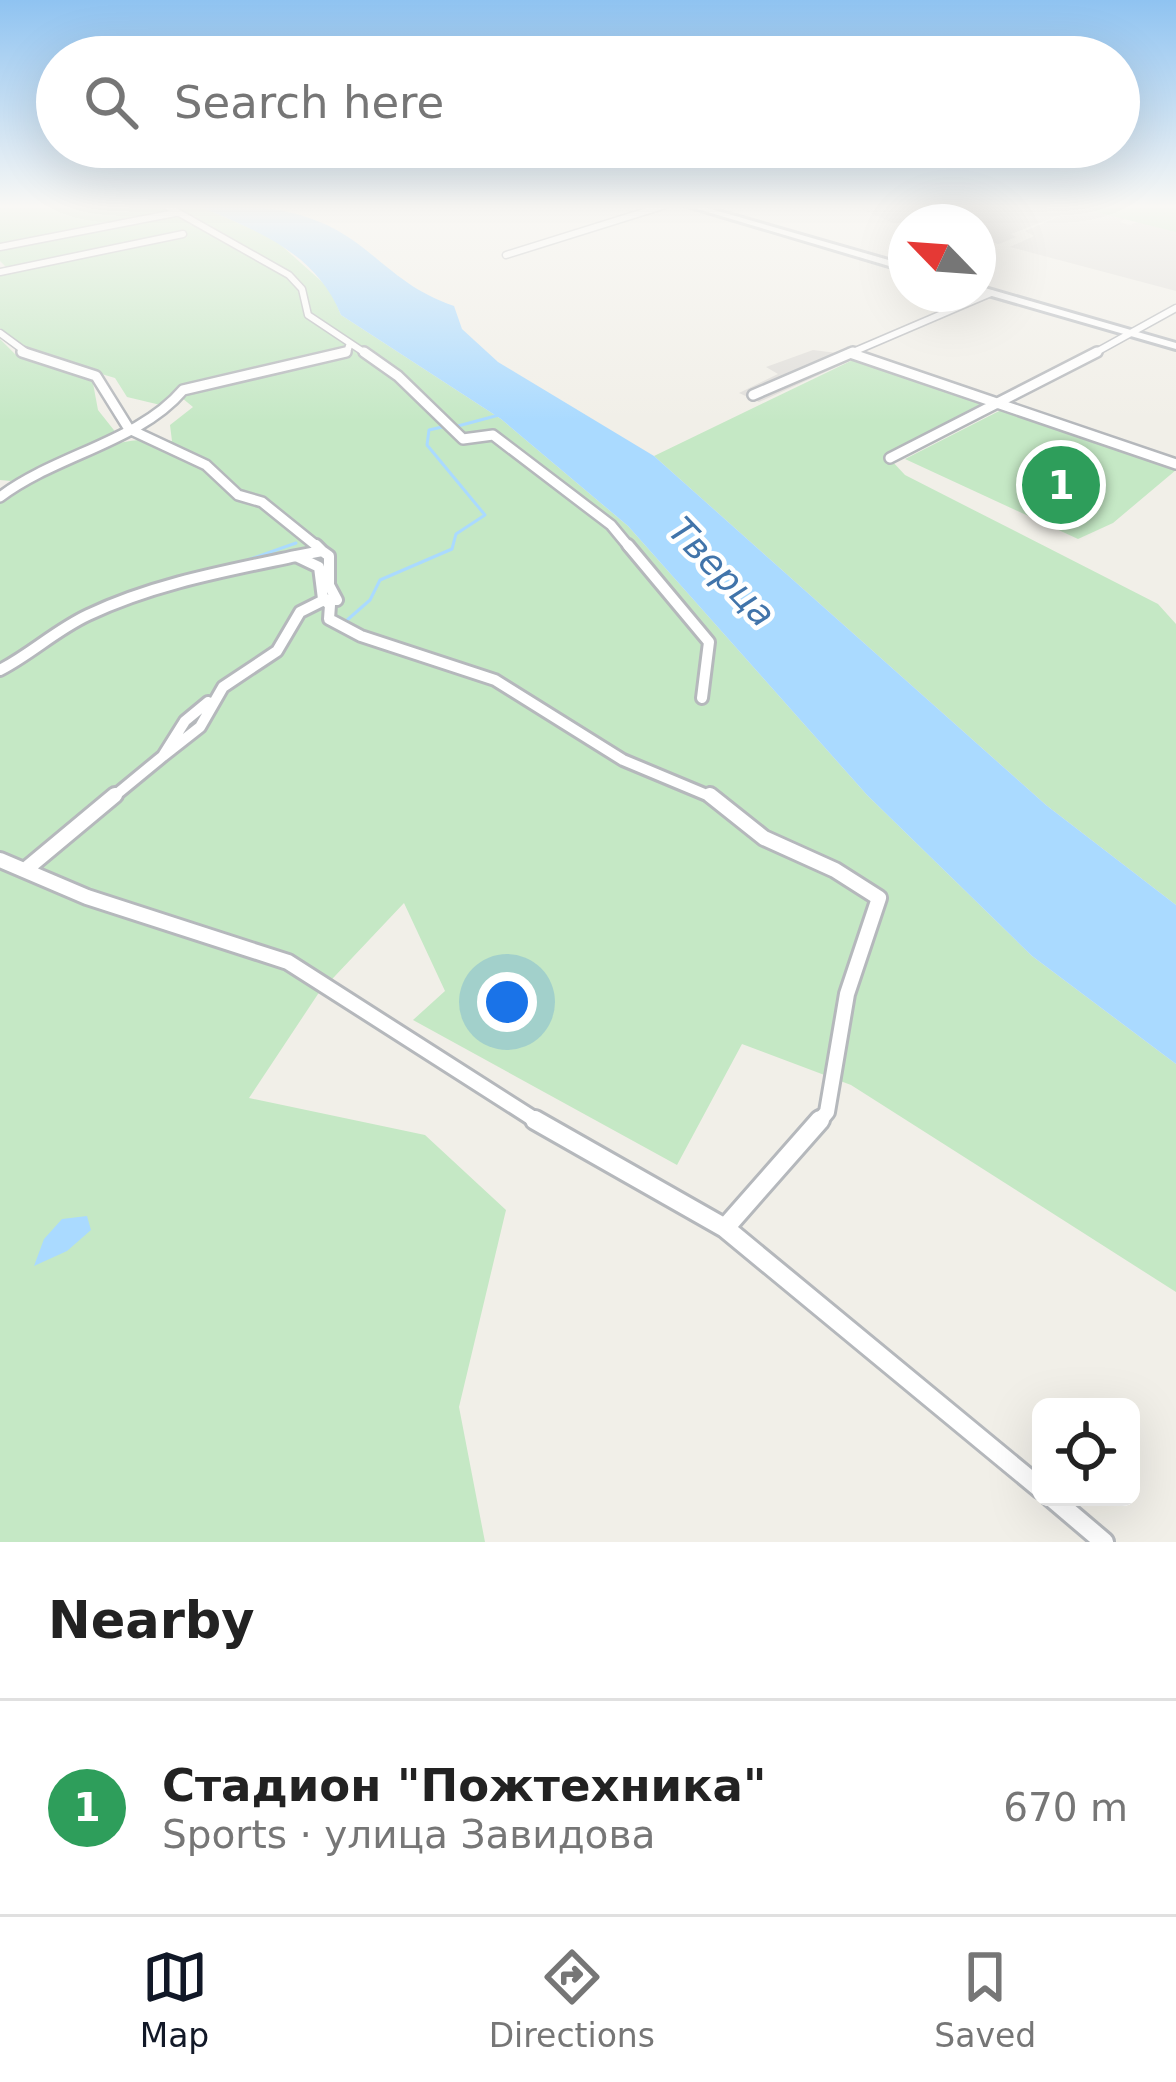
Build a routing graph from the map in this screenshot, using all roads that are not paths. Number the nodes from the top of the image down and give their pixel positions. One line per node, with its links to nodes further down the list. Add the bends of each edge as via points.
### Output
1 (291, 277): 7 (street, via 308,314)
2 (996, 294): 6 (main road)
3 (1176, 308): 6 (street)
4 (946, 312): 9 (street)
5 (0, 333): 12 (street, via 23,353 96,376)
6 (1132, 334): 8 (main road); 11 (street)
7 (350, 343): 12 (street, via 347,352 183,390 166,410); 22 (street, via 463,439 493,435 610,525 709,642)
8 (1176, 346)
9 (850, 353): 10 (street); 11 (street)
10 (753, 395)
11 (1001, 404): 15 (street); 16 (street)
12 (129, 429): 13 (street); 14 (street)
13 (114, 437): 14 (street); 17 (street)
14 (146, 437): 18 (street, via 206,465)
15 (890, 458)
16 (1176, 464)
17 (0, 497)
18 (322, 550): 19 (street); 20 (street, via 337,599)
19 (295, 556): 20 (street, via 319,567); 21 (street, via 130,597)
20 (324, 600): 24 (street, via 299,610 283,646 208,702 203,725); 25 (street, via 329,619 495,680 623,760 703,790 764,838 879,898 847,994 827,1112)
21 (0, 670)
22 (702, 698)
23 (0, 860): 24 (street)
24 (25, 870): 25 (street, via 287,962 493,1096)
25 (725, 1228): 26 (street)
26 (1032, 1482)
27 (1062, 1506): 28 (street)
28 (1104, 1542)

